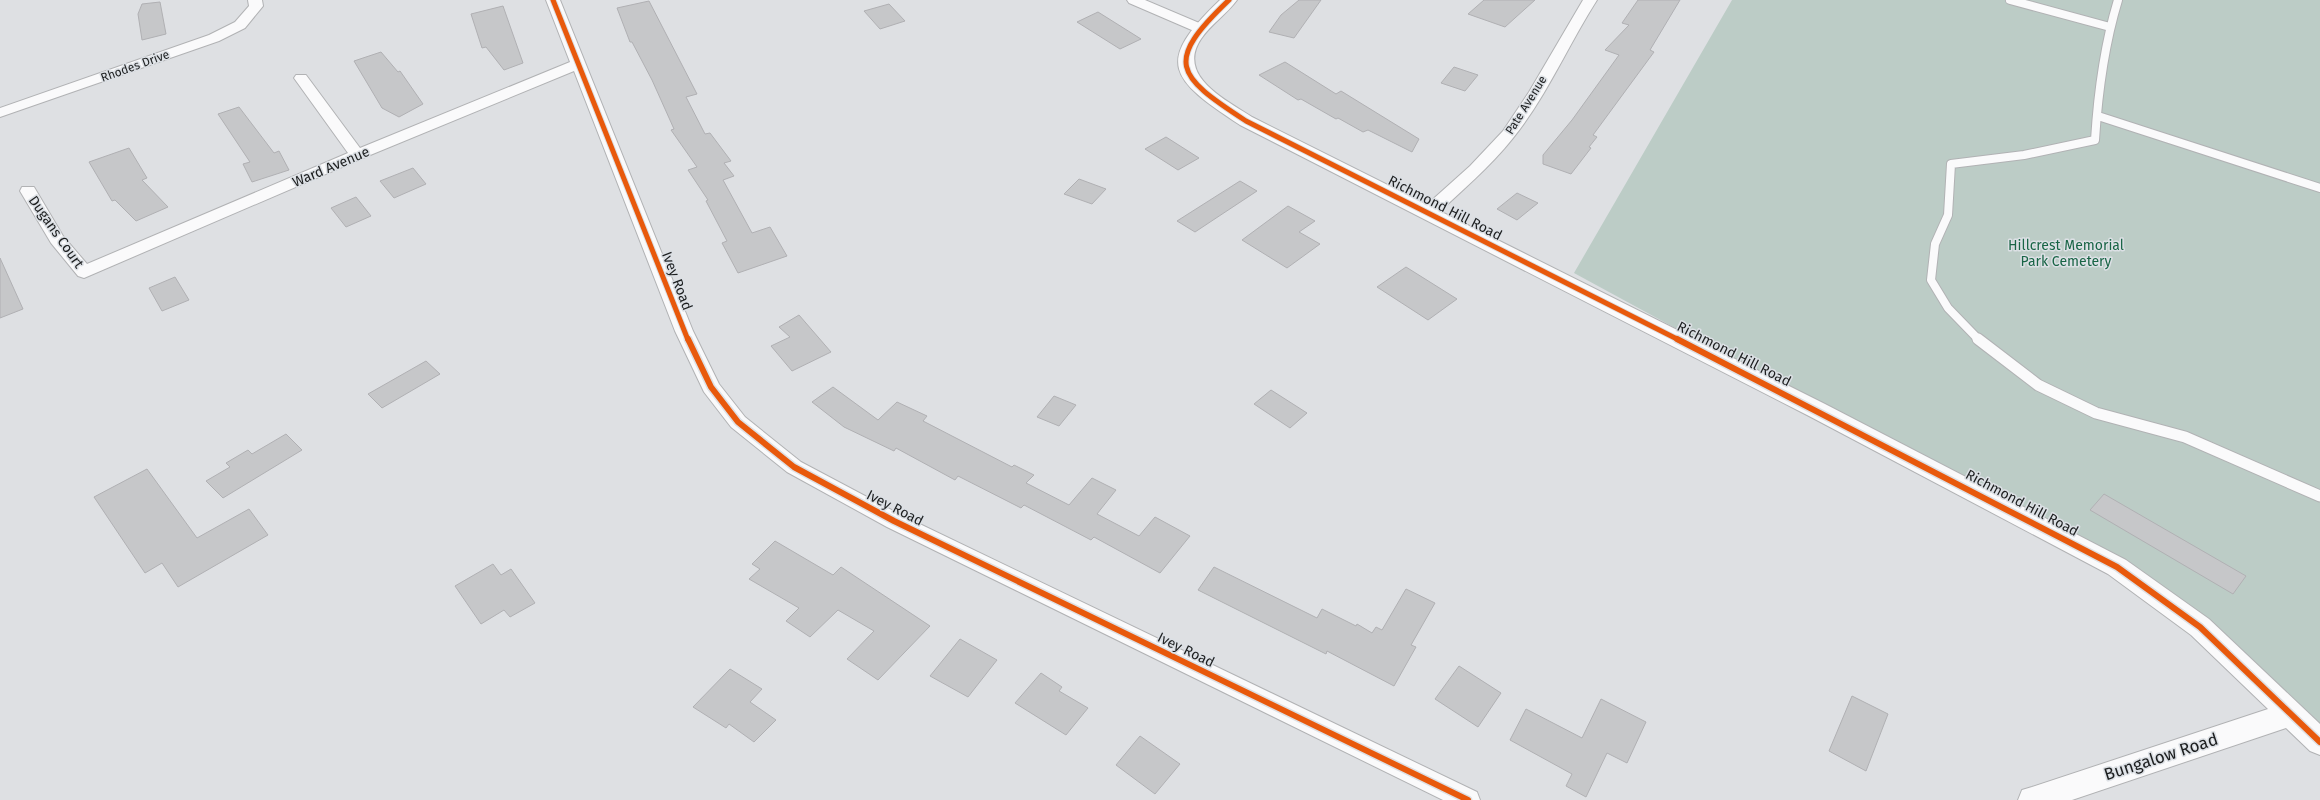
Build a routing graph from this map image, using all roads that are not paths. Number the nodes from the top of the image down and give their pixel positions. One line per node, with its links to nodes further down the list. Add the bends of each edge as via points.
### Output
1 (256, 0): 12 (street, Rhodes Drive, via 256,6 240,25 214,38)
2 (553, 0): 10 (street, Ivey Road)
3 (1134, 0): 9 (street)
4 (1229, 0): 9 (street, Richmond Hill Road)
5 (1590, 0): 17 (street, Pate Avenue, via 1519,121 1497,148)
6 (2010, 0): 8 (lane)
7 (2118, 0): 8 (lane)
8 (2110, 27): 13 (lane, via 2099,84)
9 (1199, 28): 17 (street, Richmond Hill Road, via 1190,42 1184,63 1195,86 1246,120)
10 (578, 64): 14 (street, Ward Avenue); 22 (street, Ivey Road, via 699,367 738,422 766,446 794,467 894,521)
11 (301, 78): 14 (street)
12 (0, 113)
13 (2098, 116): 15 (lane); 19 (lane, via 2095,140 2024,155 1951,164 1948,215 1935,244 1931,280 1948,308 1983,344 2038,385 2096,413 2185,437)
14 (357, 155): 18 (street, Ward Avenue)
15 (2320, 188)
16 (28, 191): 18 (street, Dugans Court, via 57,239)
17 (1428, 213): 20 (street, Richmond Hill Road, via 1831,417 2117,567 2172,604 2200,627)
18 (84, 272)
19 (2320, 496)
20 (2291, 714): 21 (street, Richmond Hill Road); 23 (street, Bungalow Road)
21 (2320, 742)
22 (1468, 800)
23 (2032, 800)

